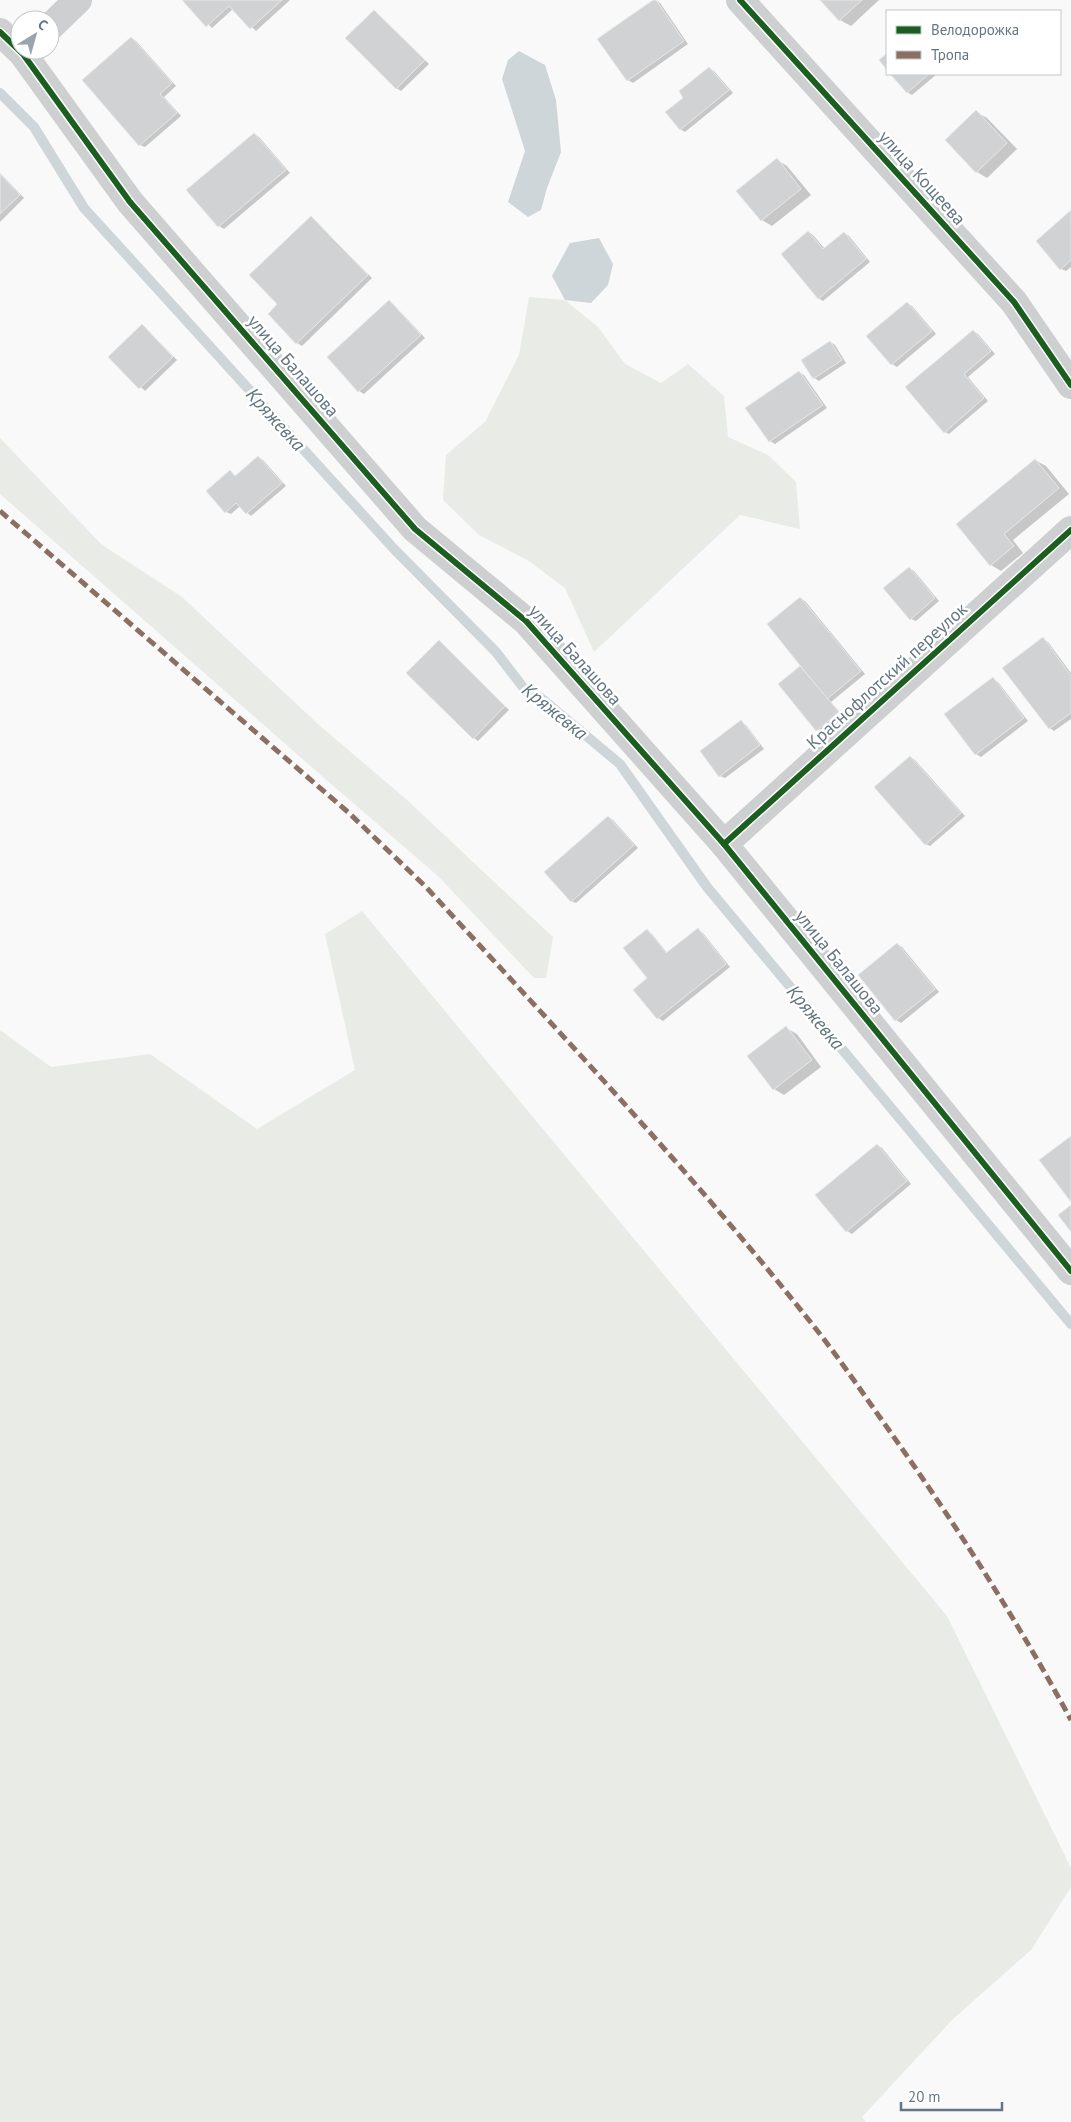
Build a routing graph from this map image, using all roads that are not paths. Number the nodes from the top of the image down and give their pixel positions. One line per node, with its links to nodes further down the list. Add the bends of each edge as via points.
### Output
1 (78, 0): 3 (street)
2 (740, 0): 7 (street, улица Кощеева, via 1014,302)
3 (60, 17)
4 (0, 32): 5 (street, улица Балашова)
5 (10, 40)
6 (31, 60): 9 (street, улица Балашова, via 130,202 415,529 526,621)
7 (1071, 386)
8 (1071, 530): 9 (street, Краснофлотский переулок)
9 (724, 844): 10 (street, улица Балашова)
10 (1071, 1271)

